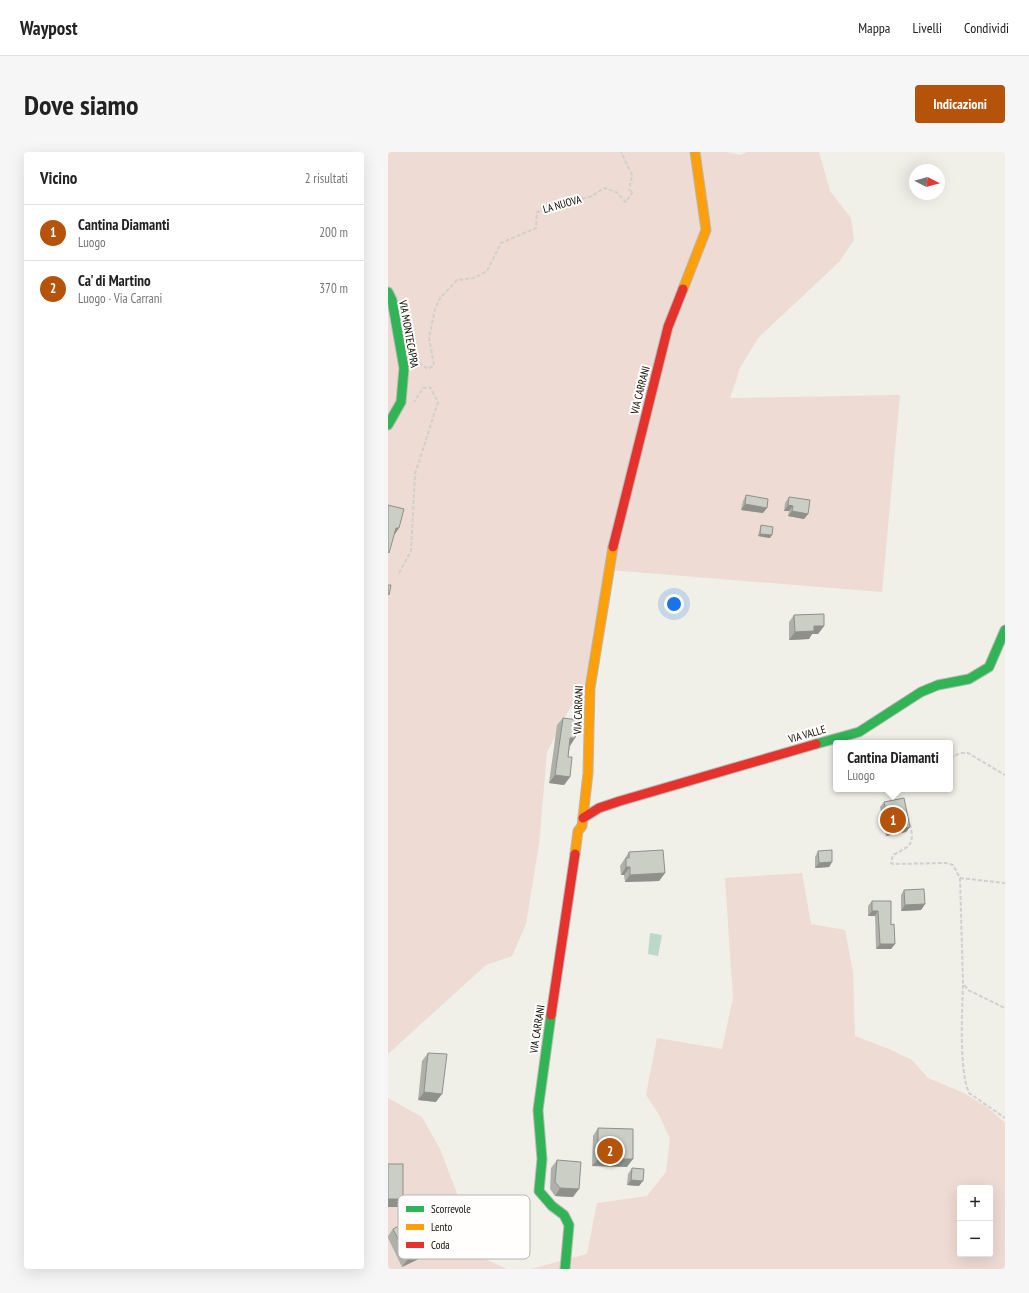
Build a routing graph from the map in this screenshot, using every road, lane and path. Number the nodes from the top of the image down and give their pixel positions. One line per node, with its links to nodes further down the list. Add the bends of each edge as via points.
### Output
1 (621, 152): 4 (path, LA NUOVA, via 632,175 629,190 633,191 626,202 616,192 604,188 592,196 537,212 536,228 501,244 487,271 474,278 457,280 440,298 429,338 434,365 428,369 418,362)
2 (695, 152): 11 (street, VIA CARRANI, via 706,230 668,327 612,552 590,688 588,773)
3 (388, 292): 4 (street, VIA MONTECAPRA, via 392,300)
4 (403, 362): 6 (street, VIA MONTECAPRA, via 401,402)
5 (412, 405): 7 (path, via 423,388 430,387 438,402 415,474 411,551)
6 (388, 425)
7 (399, 573)
8 (1005, 630): 11 (street, VIA VALLE, via 989,667 970,679 938,685 921,692 859,732 620,801 599,808)
9 (953, 756): 10 (path, via 968,753)
10 (1005, 775)
11 (583, 818): 18 (street, VIA CARRANI, via 578,831 569,888 538,1110 542,1159 539,1191 564,1215 569,1225)
12 (910, 824): 13 (path, via 913,835 911,843 909,847 893,855 891,863 951,864)
13 (960, 878): 14 (path); 15 (path)
14 (1005, 883)
15 (963, 983): 16 (path, via 968,990); 17 (path, via 962,1028 967,1089)
16 (1005, 1008)
17 (1005, 1118)
18 (565, 1269)

